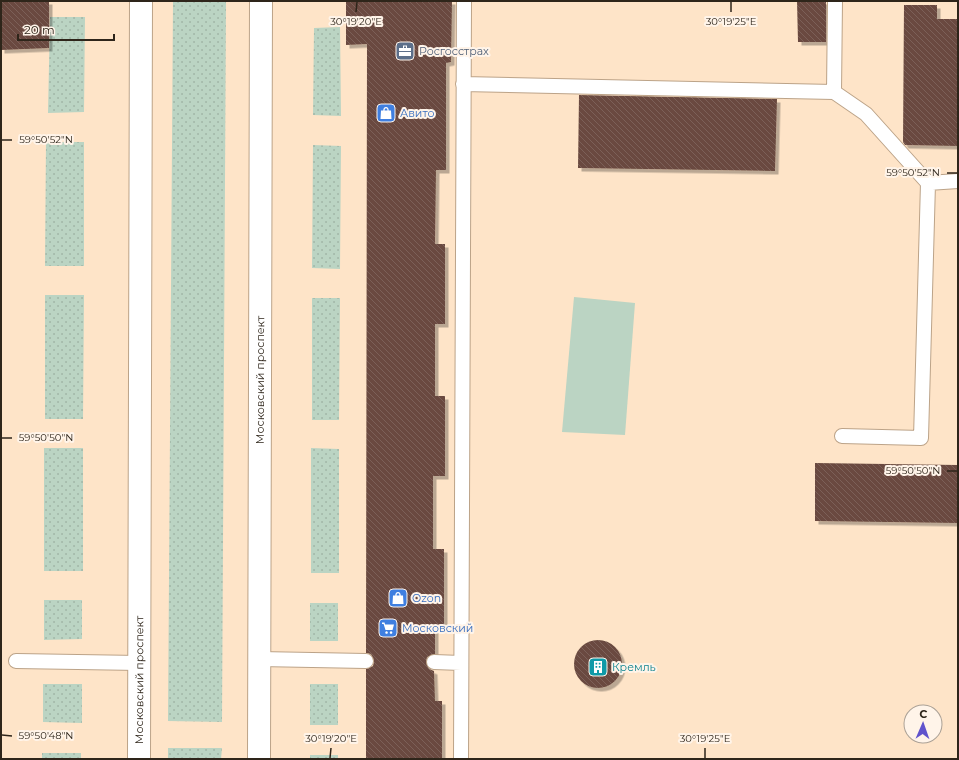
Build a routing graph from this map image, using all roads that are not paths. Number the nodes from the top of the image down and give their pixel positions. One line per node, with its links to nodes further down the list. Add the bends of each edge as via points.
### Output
1 (141, 1): 14 (main road, Московский проспект)
2 (262, 1): 10 (main road, Московский проспект)
3 (464, 1): 5 (lane)
4 (836, 1): 6 (lane)
5 (463, 84): 6 (lane); 15 (lane)
6 (834, 92): 8 (lane, via 866,114)
7 (958, 181): 8 (lane)
8 (928, 182): 9 (lane, via 921,438)
9 (842, 436)
10 (259, 659): 12 (lane); 17 (main road, Московский проспект)
11 (16, 661): 14 (lane)
12 (366, 661)
13 (434, 662): 15 (lane)
14 (139, 663): 16 (main road, Московский проспект)
15 (461, 663): 18 (lane)
16 (139, 759)
17 (259, 759)
18 (461, 759)

